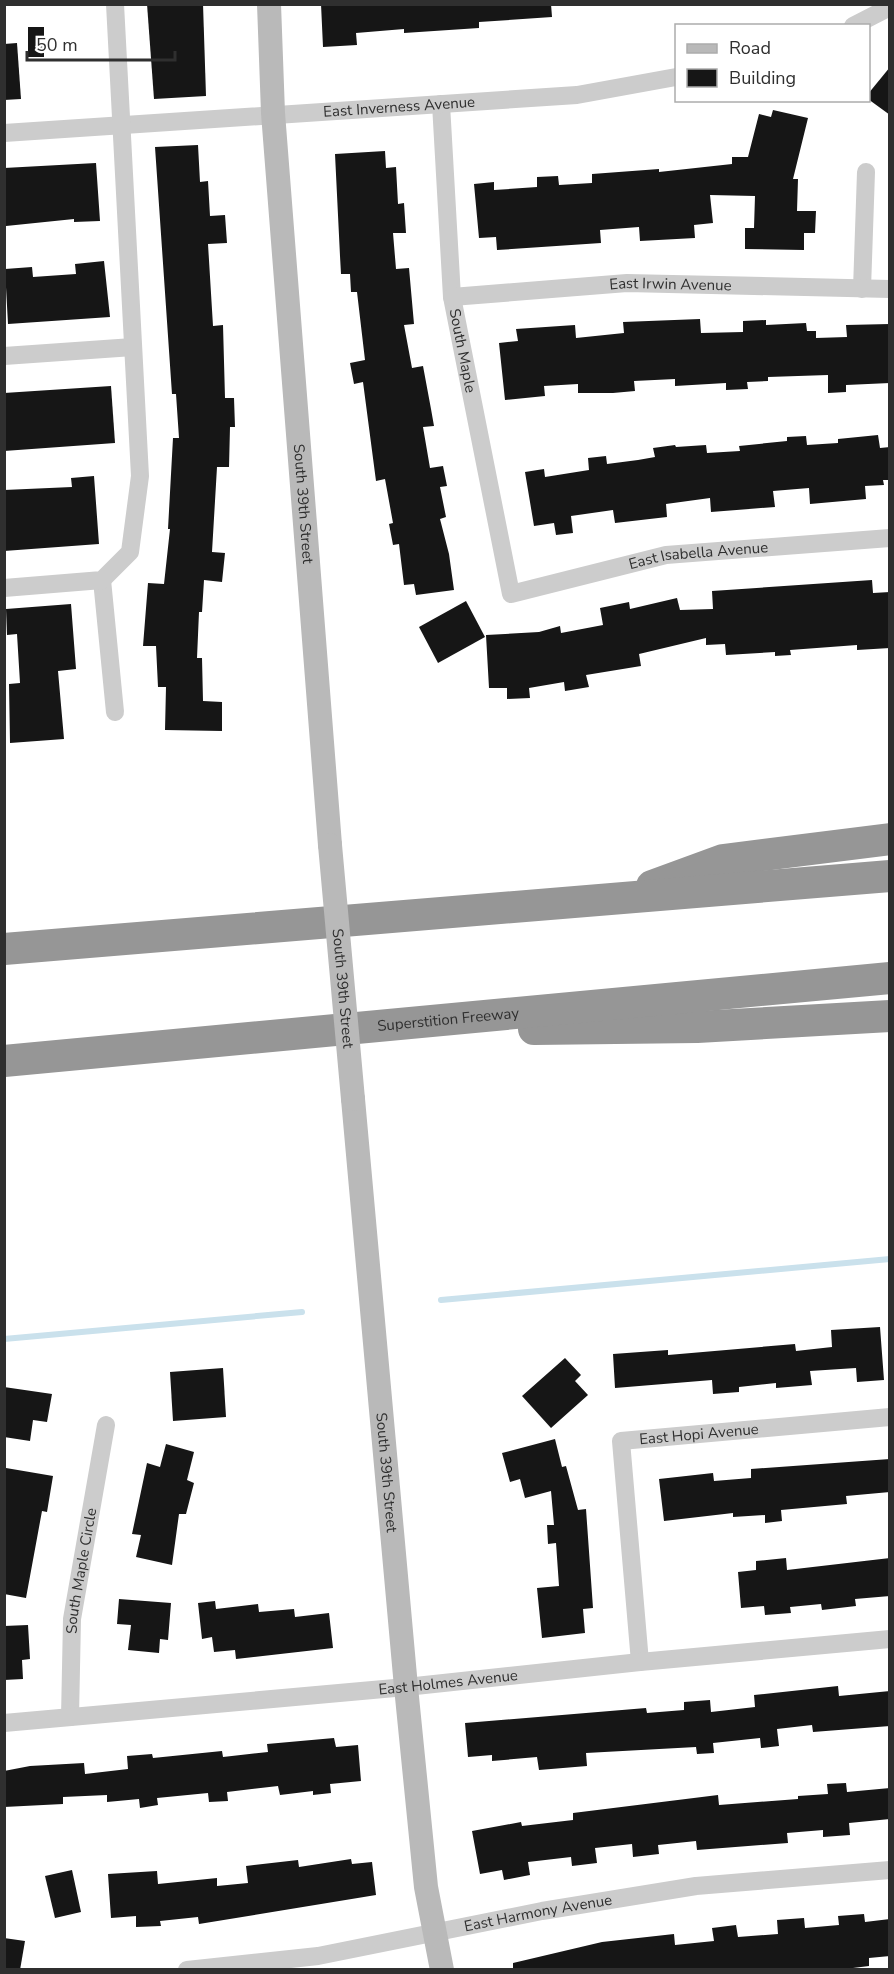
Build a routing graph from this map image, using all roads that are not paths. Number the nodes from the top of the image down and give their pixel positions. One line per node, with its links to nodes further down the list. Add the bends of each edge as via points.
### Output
1 (115, 4): 8 (street)
2 (270, 4): 7 (street, South 39th Street)
3 (890, 7): 4 (street)
4 (857, 24)
5 (675, 76): 6 (street, East Inverness Avenue, via 577,94)
6 (441, 104): 7 (street, East Inverness Avenue); 13 (street, South Maple)
7 (273, 114): 8 (street, East Inverness Avenue); 33 (street, South 39th Street, bridge, via 330,845)
8 (119, 126): 9 (street, East Inverness Avenue); 14 (street)
9 (4, 133)
10 (866, 172): 11 (street)
11 (862, 289): 12 (street, East Irwin Avenue); 13 (street, East Irwin Avenue, via 627,283)
12 (890, 289)
13 (452, 297): 19 (street, South Maple)
14 (133, 347): 15 (street); 17 (street, via 140,476 130,552)
15 (4, 356)
16 (890, 538): 19 (street, East Isabella Avenue, via 666,555)
17 (102, 580): 18 (street); 20 (street)
18 (4, 588)
19 (511, 594)
20 (115, 712)
21 (890, 839): 23 (highway, via 723,860)
22 (890, 876): 23 (highway)
23 (615, 900): 24 (highway)
24 (4, 949)
25 (890, 978): 27 (highway, Superstition Freeway)
26 (890, 1016): 27 (highway, via 698,1027)
27 (299, 1033): 28 (highway, Superstition Freeway)
28 (4, 1061)
29 (890, 1417): 32 (street, East Hopi Avenue, via 621,1441)
30 (106, 1425): 34 (street, South Maple Circle, via 72,1619)
31 (890, 1639): 32 (street, East Holmes Avenue)
32 (640, 1662): 33 (street, East Holmes Avenue)
33 (406, 1687): 34 (street, East Holmes Avenue); 37 (street, South 39th Street)
34 (70, 1717): 35 (street, East Holmes Avenue)
35 (4, 1723)
36 (890, 1870): 37 (street, East Harmony Avenue, via 696,1886)
37 (434, 1932): 38 (street, East Harmony Avenue, via 318,1956); 39 (street, South 39th Street)
38 (187, 1970)
39 (442, 1970)

